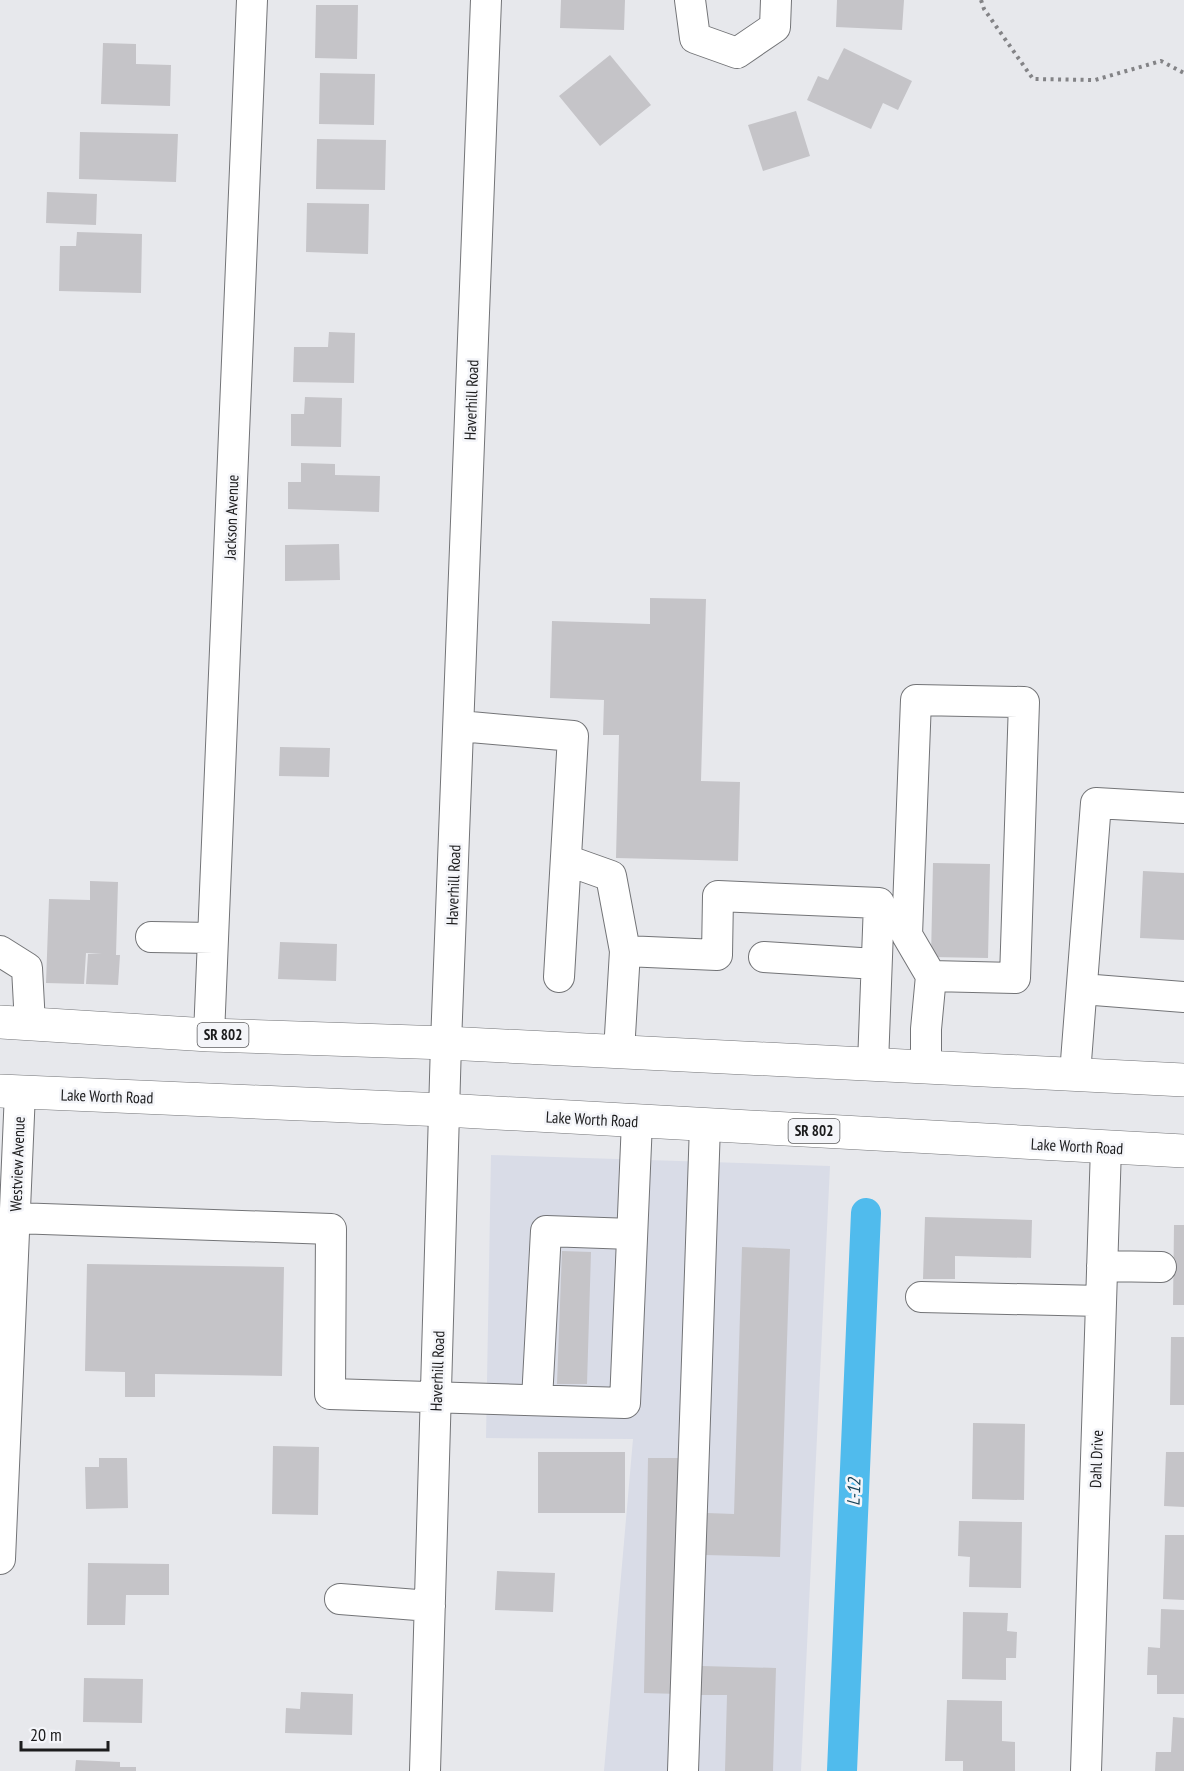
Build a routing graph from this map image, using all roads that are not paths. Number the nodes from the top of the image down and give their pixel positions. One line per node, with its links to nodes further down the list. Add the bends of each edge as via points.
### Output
1 (252, 0): 9 (street, Jackson Avenue)
2 (486, 0): 5 (street, Haverhill Road)
3 (690, 0): 4 (street, via 695,38 736,53 775,27)
4 (776, 0)
5 (459, 726): 7 (street, via 573,736); 20 (street, Haverhill Road)
6 (1184, 808): 16 (street, via 1096,803)
7 (566, 860): 11 (street, via 610,876); 15 (street)
8 (151, 937): 9 (street)
9 (213, 938): 19 (street, Jackson Avenue)
10 (0, 951): 18 (street, via 27,968)
11 (625, 951): 13 (street, via 717,955 718,896 879,903); 21 (street)
12 (764, 957): 13 (street)
13 (876, 964): 22 (street)
14 (931, 976): 14 (street, via 1015,978 1024,702 916,700 907,935); 23 (street)
15 (560, 977)
16 (1082, 988): 17 (street); 24 (street)
17 (1184, 997)
18 (15, 1023): 19 (main road, SR 802)
19 (209, 1035): 20 (main road, SR 802)
20 (446, 1043): 21 (main road, SR 802); 27 (street, Haverhill Road)
21 (619, 1052): 22 (main road, SR 802)
22 (873, 1064): 23 (main road, SR 802)
23 (926, 1067): 24 (main road, SR 802)
24 (1075, 1074): 25 (main road, SR 802)
25 (1184, 1080)
26 (10, 1092): 27 (main road, Lake Worth Road / SR 802); 32 (street, Westview Avenue)
27 (444, 1110): 28 (main road, Lake Worth Road / SR 802); 38 (street, Haverhill Road)
28 (637, 1121): 29 (main road, Lake Worth Road / SR 802); 33 (street)
29 (705, 1125): 30 (main road, Lake Worth Road / SR 802); 44 (street)
30 (1106, 1148): 31 (main road, Lake Worth Road / SR 802); 34 (street, Dahl Drive)
31 (1184, 1152)
32 (15, 1218): 38 (street, via 331,1229 330,1394); 40 (street, Westview Avenue)
33 (632, 1234): 39 (street, via 546,1231); 39 (street, via 625,1403)
34 (1102, 1266): 35 (street); 37 (street, Dahl Drive)
35 (1161, 1268)
36 (921, 1297): 37 (street)
37 (1101, 1301): 45 (street, Dahl Drive)
38 (436, 1398): 39 (street); 42 (street, Haverhill Road)
39 (537, 1400)
40 (0, 1560)
41 (340, 1599): 42 (street)
42 (430, 1606): 43 (street, Haverhill Road)
43 (425, 1771)
44 (683, 1771)
45 (1086, 1771)

